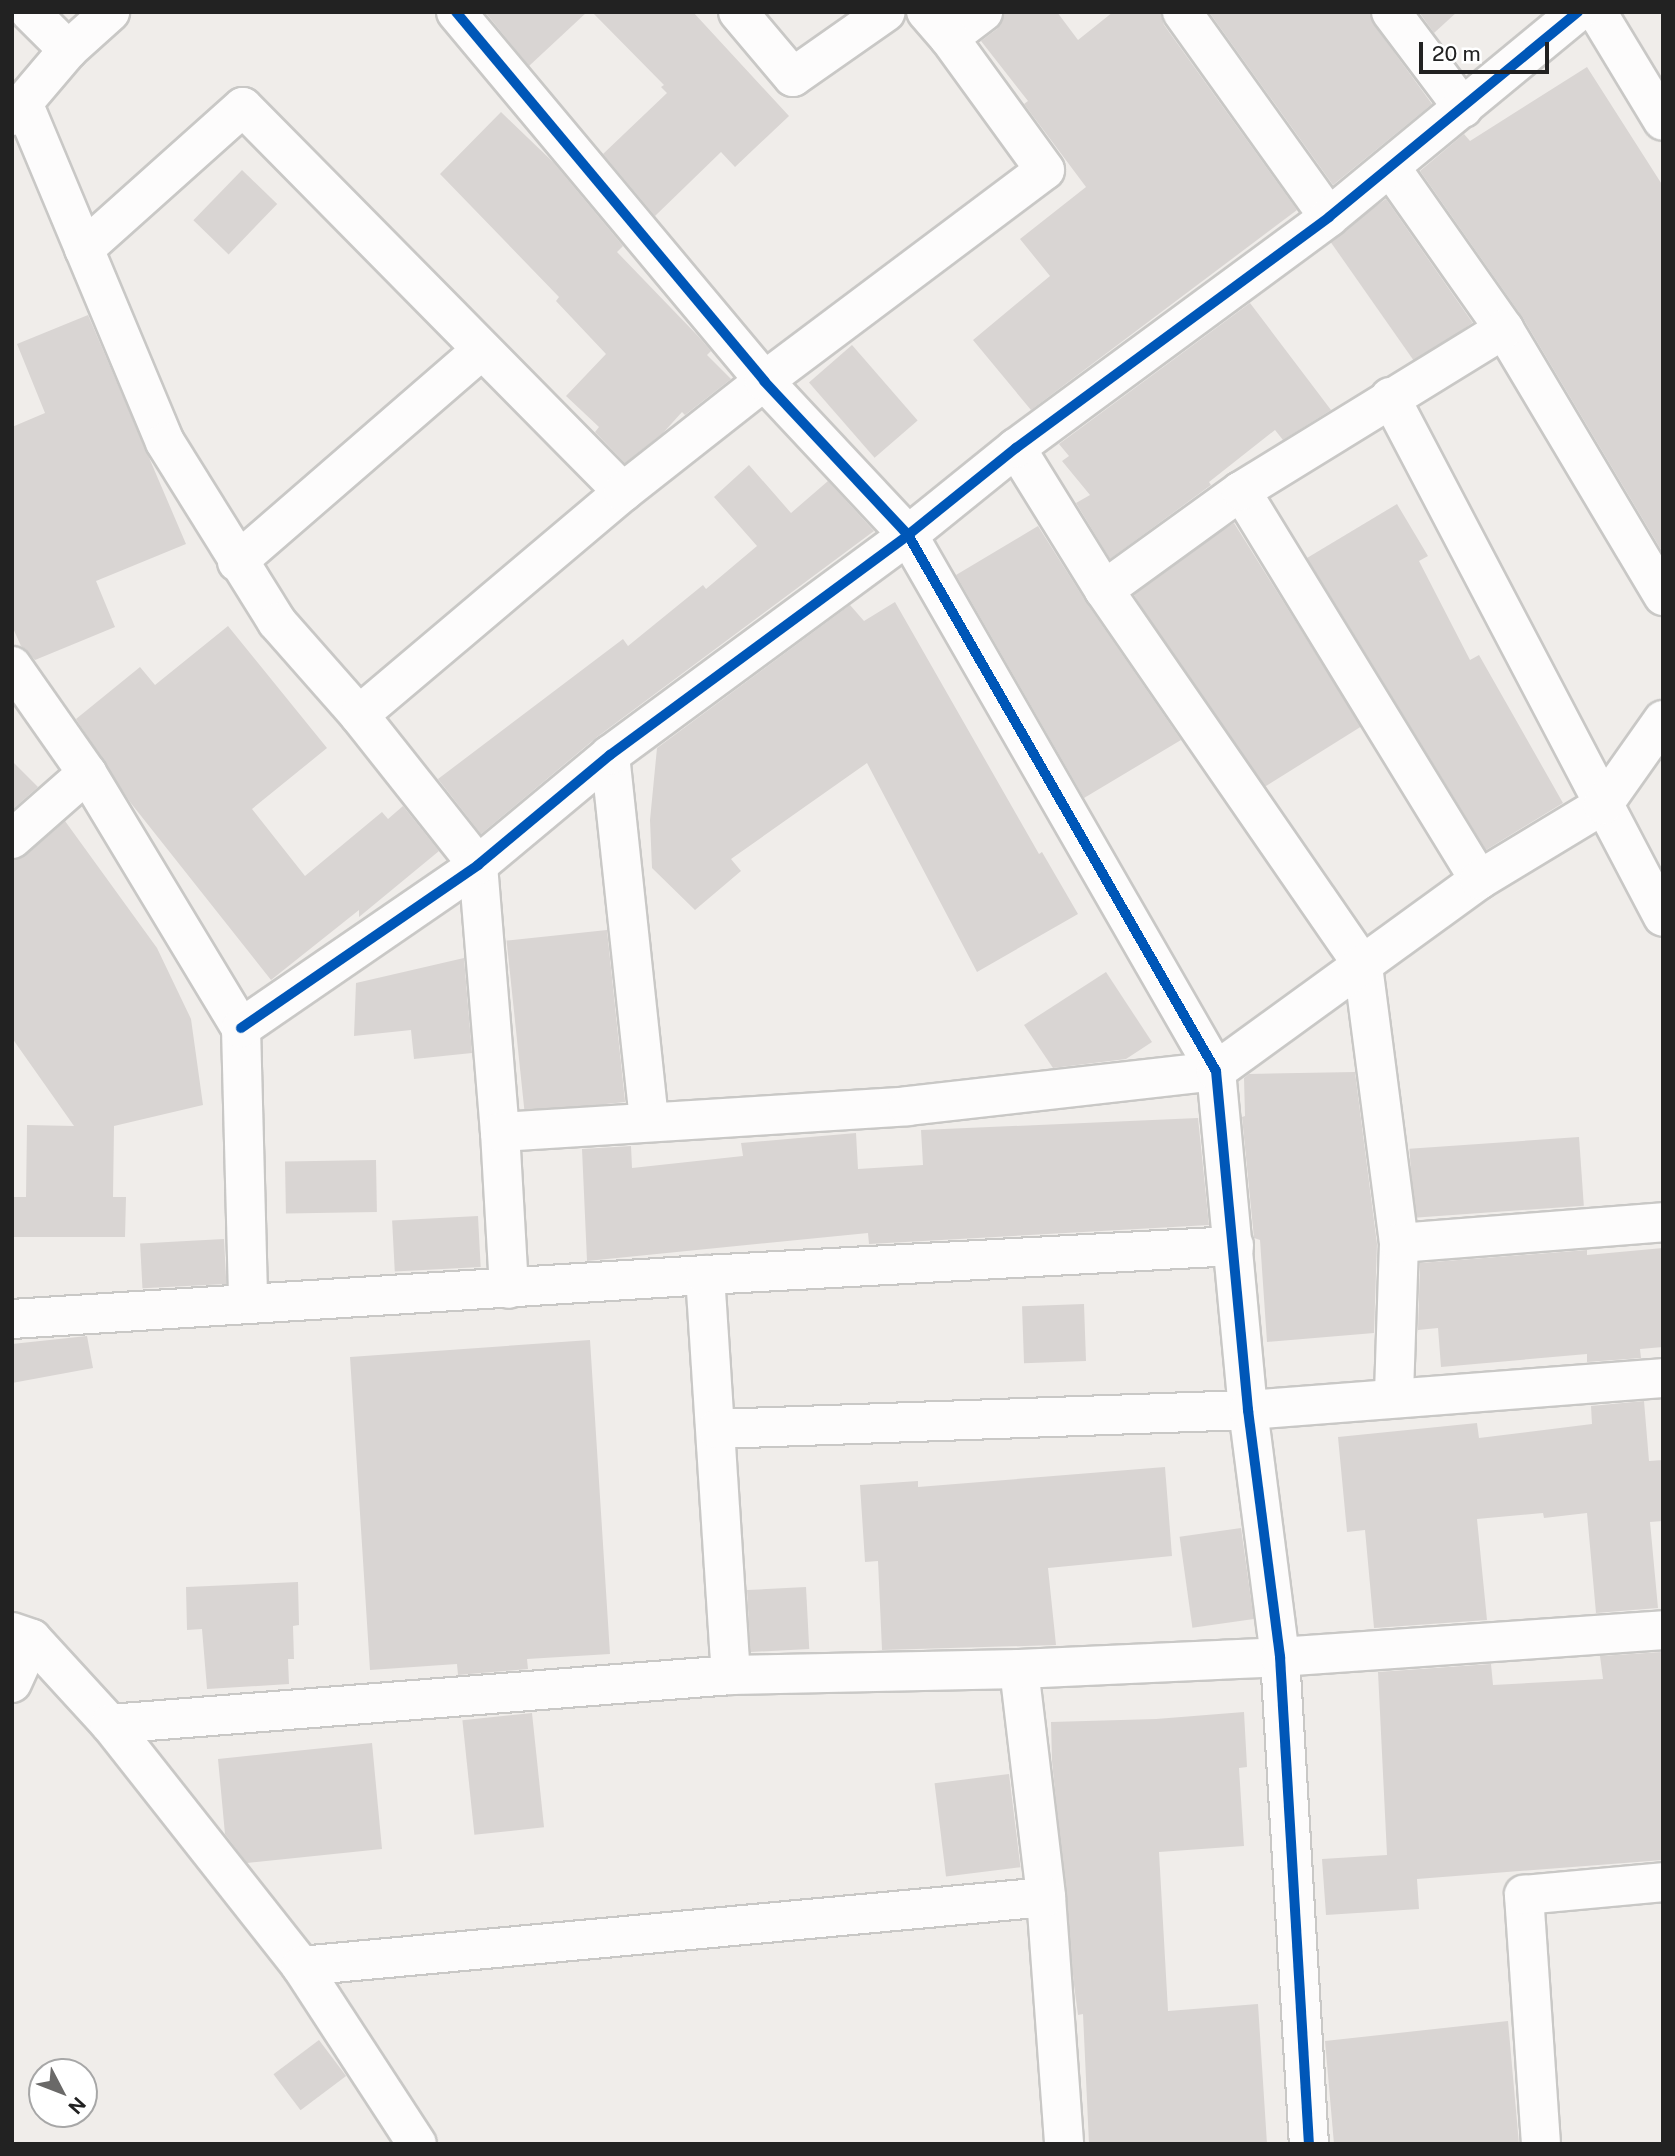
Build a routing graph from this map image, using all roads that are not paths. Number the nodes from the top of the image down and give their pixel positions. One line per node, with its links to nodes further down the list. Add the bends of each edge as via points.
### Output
1 (30, 12): 12 (street)
2 (110, 12): 12 (street)
3 (456, 12): 21 (street)
4 (738, 12): 5 (street, via 793,77)
5 (886, 12)
6 (982, 12): 11 (street)
7 (1182, 12): 17 (street)
8 (1391, 12): 13 (street)
9 (1578, 12): 13 (street)
10 (1597, 12): 15 (street)
11 (937, 25): 21 (street, via 1045,170)
12 (68, 50): 14 (street)
13 (1463, 108): 16 (street)
14 (18, 110): 18 (street)
15 (1663, 121)
16 (1391, 168): 17 (street); 19 (street)
17 (1329, 217): 23 (street)
18 (84, 249): 20 (street, via 243,107); 27 (street, via 165,442)
19 (1504, 330): 22 (street); 29 (street)
20 (482, 350): 25 (street); 27 (street)
21 (764, 381): 25 (street); 26 (street)
22 (1390, 397): 24 (street); 35 (street)
23 (1016, 448): 26 (street); 28 (street)
24 (1241, 491): 28 (street); 38 (street)
25 (622, 492): 31 (street)
26 (908, 535): 33 (street); 42 (street)
27 (237, 562): 31 (street, via 277,622)
28 (1104, 590): 40 (street)
29 (1663, 596)
30 (12, 666): 34 (street)
31 (359, 715): 37 (street)
32 (1663, 720): 35 (street)
33 (610, 755): 37 (street); 43 (street)
34 (87, 773): 36 (street); 41 (street)
35 (1603, 805): 38 (street); 39 (street)
36 (12, 839)
37 (478, 865): 41 (street); 44 (street)
38 (1479, 880): 40 (street)
39 (1663, 917)
40 (1363, 966): 42 (street); 46 (street)
41 (241, 1028): 50 (street)
42 (1216, 1071): 43 (street, via 908,1106); 47 (street)
43 (649, 1121): 44 (street)
44 (500, 1132): 49 (street)
45 (1663, 1222): 46 (street)
46 (1399, 1243): 53 (street)
47 (1234, 1246): 48 (street); 54 (street)
48 (705, 1275): 49 (street); 55 (street)
49 (509, 1289): 50 (street)
50 (248, 1303): 51 (street)
51 (12, 1318)
52 (1663, 1378): 53 (street)
53 (1394, 1397): 54 (street)
54 (1248, 1410): 55 (street); 58 (street)
55 (717, 1429): 60 (street)
56 (1663, 1630): 58 (street)
57 (22, 1636): 61 (street); 62 (street)
58 (1280, 1657): 59 (street); 68 (street)
59 (1019, 1670): 60 (street); 64 (street)
60 (731, 1675): 62 (street)
61 (12, 1683)
62 (110, 1724): 65 (street)
63 (1663, 1882): 69 (street, via 1524,1895)
64 (1046, 1897): 65 (street); 67 (street)
65 (301, 1966): 66 (street)
66 (417, 2144)
67 (1064, 2144)
68 (1308, 2144)
69 (1541, 2144)

